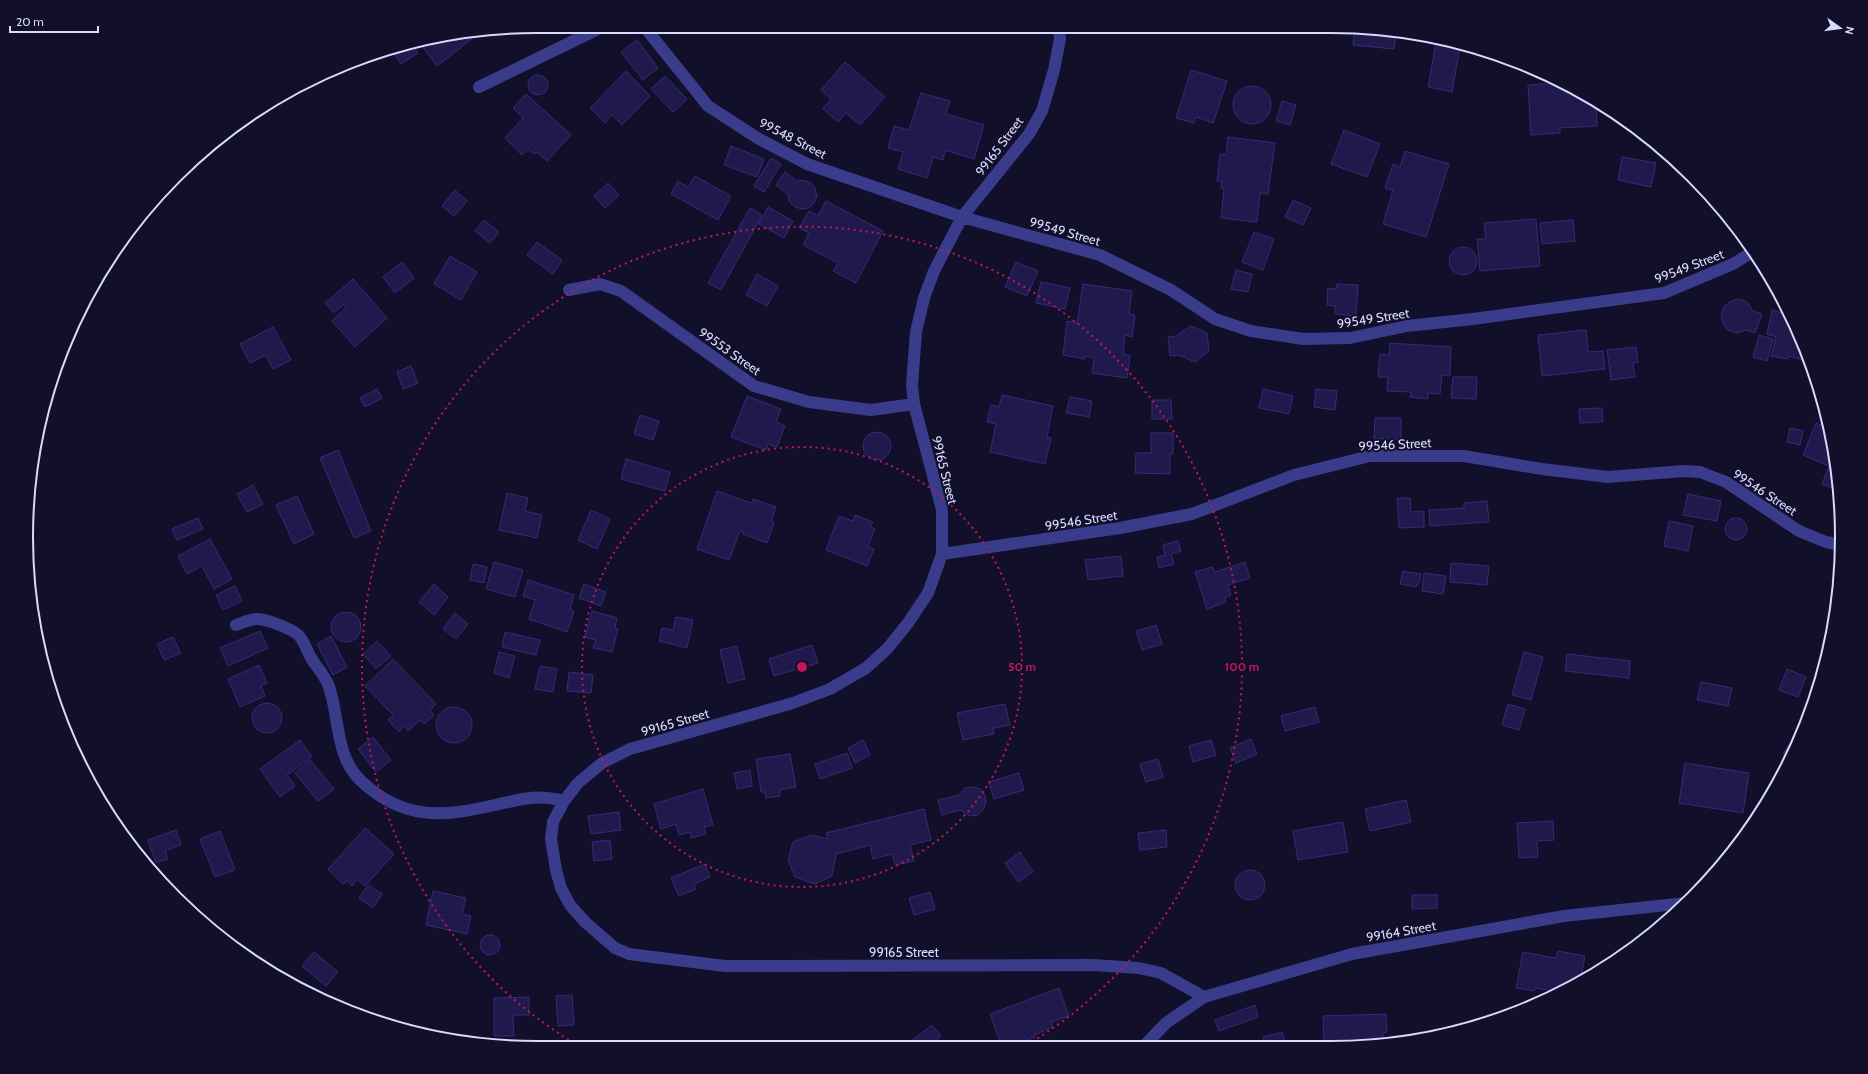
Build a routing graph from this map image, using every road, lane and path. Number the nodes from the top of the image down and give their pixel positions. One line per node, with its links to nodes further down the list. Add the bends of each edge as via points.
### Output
1 (590, 33): 4 (street)
2 (649, 33): 5 (street, 99548 Street, via 708,106 760,138 807,164)
3 (1060, 33): 5 (street, 99165 Street, via 1054,70 1042,111 1029,134)
4 (479, 87)
5 (962, 218): 6 (street, 99549 Street, via 1100,255 1171,290 1215,319 1251,331 1303,339 1350,338 1408,326 1473,320 1664,293 1733,264); 8 (street, 99165 Street, via 934,271 924,298 916,332 912,386)
6 (1748, 255)
7 (569, 290): 8 (street, 99553 Street, via 600,284 621,291 754,386 809,402 870,410)
8 (914, 404): 10 (street, 99165 Street, via 942,510)
9 (1835, 544): 10 (street, 99546 Street, via 1799,531 1726,482 1700,472 1608,477 1464,456 1370,456 1294,475 1192,514 1120,528)
10 (942, 554): 12 (street, 99165 Street, via 928,592 908,623 887,649 866,668 830,689 792,703 630,749 602,763 578,782)
11 (236, 625): 12 (street, via 258,618 300,635 311,658 328,683 346,760 359,779 390,801 415,812 432,814 466,811 525,797)
12 (564, 801): 14 (street, 99165 Street, via 553,822 551,839 561,888 570,905 585,922 615,948 629,954 725,966 1139,968 1161,973)
13 (1675, 904): 14 (street, 99164 Street, via 1564,916 1352,954)
14 (1204, 997): 15 (street, 99164 Street, via 1166,1023)
15 (1149, 1041)

